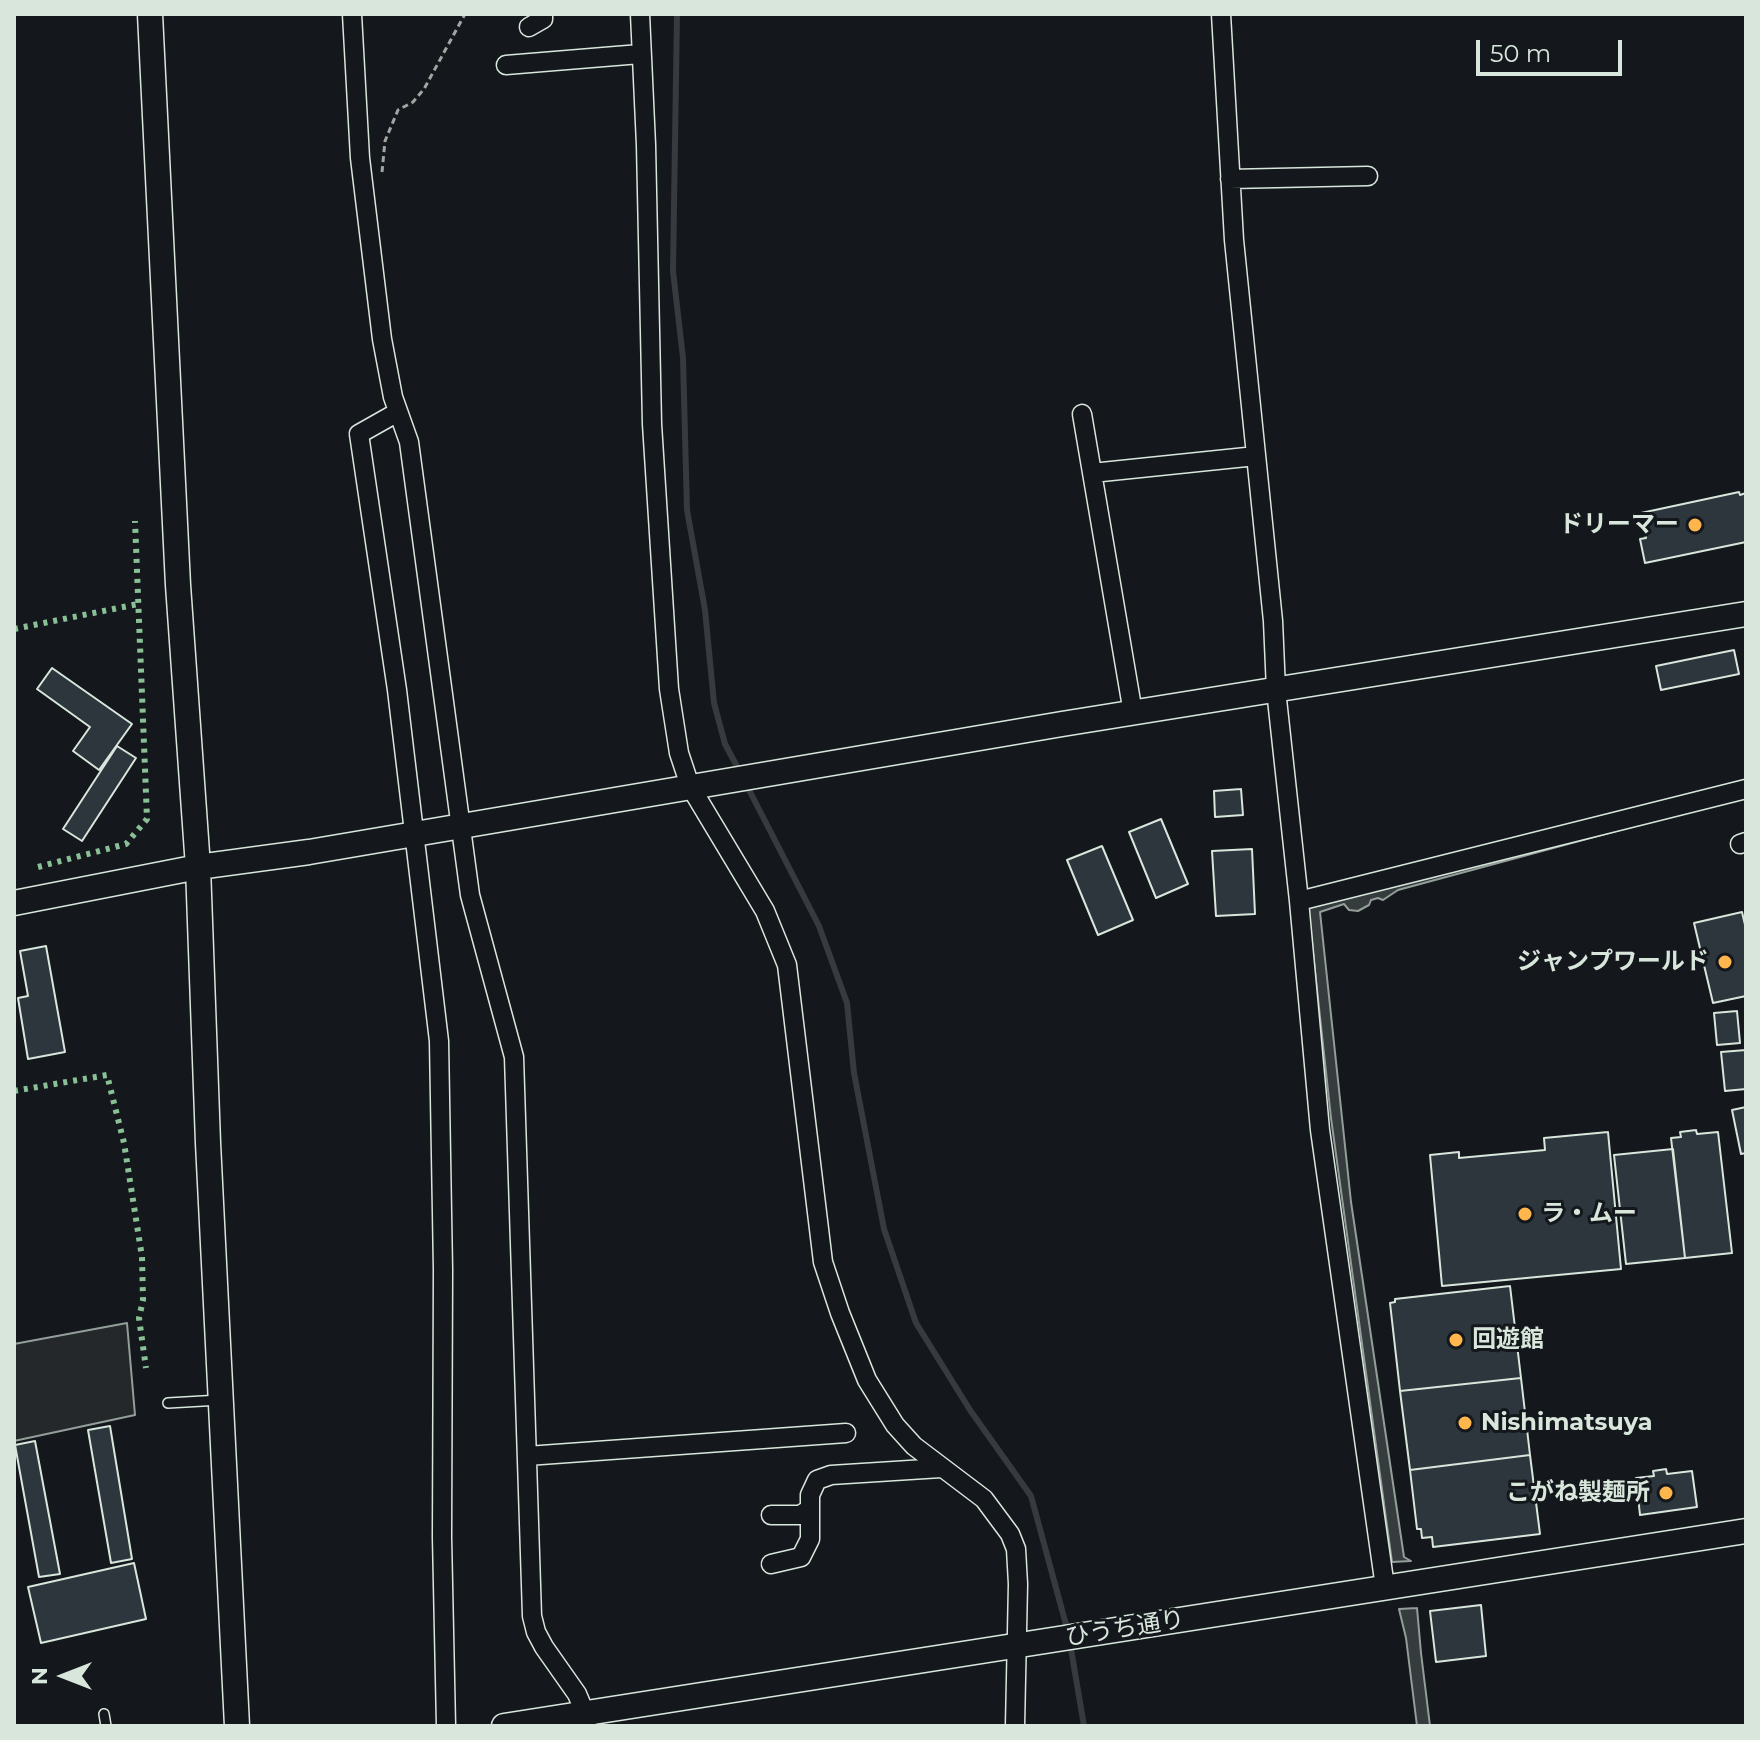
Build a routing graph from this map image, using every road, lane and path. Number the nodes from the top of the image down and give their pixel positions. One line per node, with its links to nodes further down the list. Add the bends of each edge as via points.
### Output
1 (150, 14): 24 (street, via 178,585)
2 (352, 14): 12 (street)
3 (465, 14): 12 (path, via 424,89 398,110 385,141 382,174)
4 (543, 14): 7 (street)
5 (640, 14): 8 (street)
6 (1221, 14): 11 (street)
7 (529, 27)
8 (640, 54): 9 (street); 20 (street, via 652,424 669,689)
9 (506, 65)
10 (1368, 176): 11 (street)
11 (1230, 179): 15 (street)
12 (364, 193): 13 (street, via 382,339)
13 (398, 412): 22 (street, via 409,442); 23 (street, via 359,434)
14 (1082, 414): 16 (street)
15 (1256, 456): 16 (street); 18 (street)
16 (1092, 473): 19 (street)
17 (1746, 614): 18 (street)
18 (1276, 690): 19 (street); 25 (street)
19 (1133, 713): 20 (street)
20 (690, 786): 22 (street); 31 (street, via 765,911 787,965 818,1236 840,1313 881,1404 914,1446)
21 (1746, 789): 25 (street)
22 (461, 826): 23 (street); 30 (street, via 470,895 514,1057)
23 (413, 834): 24 (street); 42 (street, via 439,1041)
24 (198, 867): 26 (street); 27 (street)
25 (1299, 901): 36 (street, via 1320,1130)
26 (14, 903)
27 (221, 1400): 28 (lane); 41 (street)
28 (168, 1403)
29 (846, 1433): 30 (street)
30 (527, 1456): 39 (street, via 532,1616)
31 (941, 1468): 32 (street, via 831,1475 817,1480); 37 (street, via 984,1499 1010,1534 1018,1568)
32 (810, 1509): 33 (street, via 800,1515); 35 (street, via 810,1539 801,1557)
33 (771, 1515)
34 (1746, 1531): 36 (street, ひうち通り)
35 (771, 1564)
36 (1385, 1587): 37 (street, ひうち通り)
37 (1016, 1647): 39 (street, ひうち通り); 44 (street)
38 (104, 1714): 40 (lane)
39 (586, 1720): 43 (street, ひうち通り)
40 (106, 1726)
41 (237, 1726)
42 (446, 1726)
43 (504, 1726)
44 (1015, 1726)

